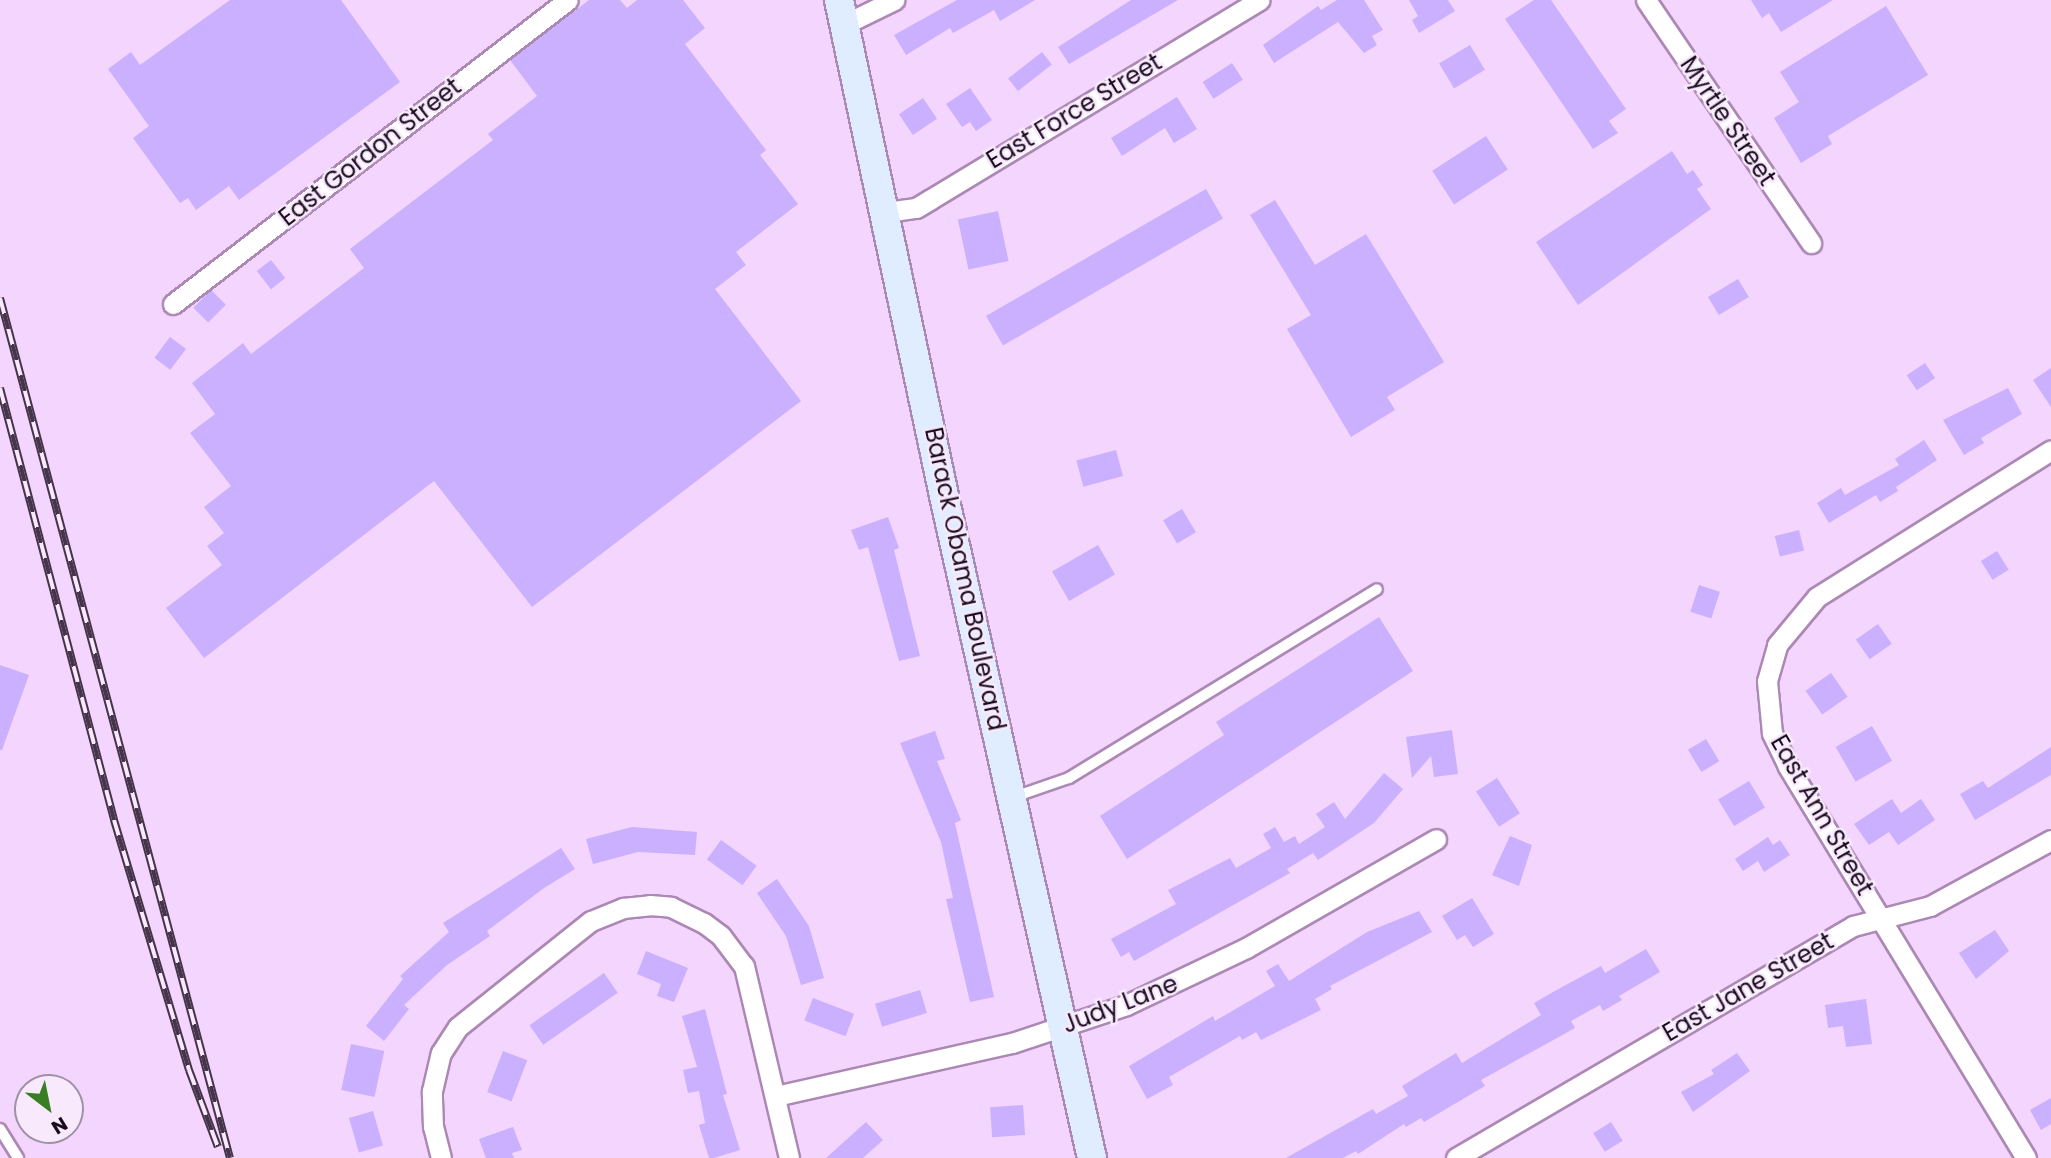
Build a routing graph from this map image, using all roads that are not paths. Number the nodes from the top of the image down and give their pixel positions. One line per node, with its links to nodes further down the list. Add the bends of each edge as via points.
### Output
1 (568, 0): 8 (street, East Gordon Street)
2 (894, 0): 5 (street)
3 (1259, 0): 6 (street, East Force Street, via 932,199 916,208)
4 (1646, 0): 7 (street, Myrtle Street)
5 (842, 12): 6 (main road, Barack Obama Boulevard)
6 (886, 212): 11 (main road, Barack Obama Boulevard)
7 (1811, 243)
8 (173, 304)
9 (2051, 450): 14 (street, East Ann Street, via 1817,597 1777,645 1768,681 1772,733)
10 (1377, 589): 11 (lane, via 1069,778)
11 (1012, 798): 15 (main road, Barack Obama Boulevard)
12 (1436, 839): 15 (street, Judy Lane, via 1176,984)
13 (2051, 840): 14 (street, East Jane Street, via 1954,895)
14 (1881, 918): 22 (street, East Jane Street, via 1853,926 1815,946); 23 (street, East Ann Street)
15 (1064, 1026): 16 (street, Judy Lane, via 1012,1043); 21 (main road, Barack Obama Boulevard)
16 (776, 1096): 19 (street, via 750,979 721,936 671,907 623,908 592,921 478,1007 453,1034 441,1053 432,1091 433,1127); 20 (street)
17 (0, 1129): 18 (lane)
18 (18, 1158)
19 (442, 1158)
20 (789, 1158)
21 (1092, 1158)
22 (1456, 1158)
23 (2026, 1158)

